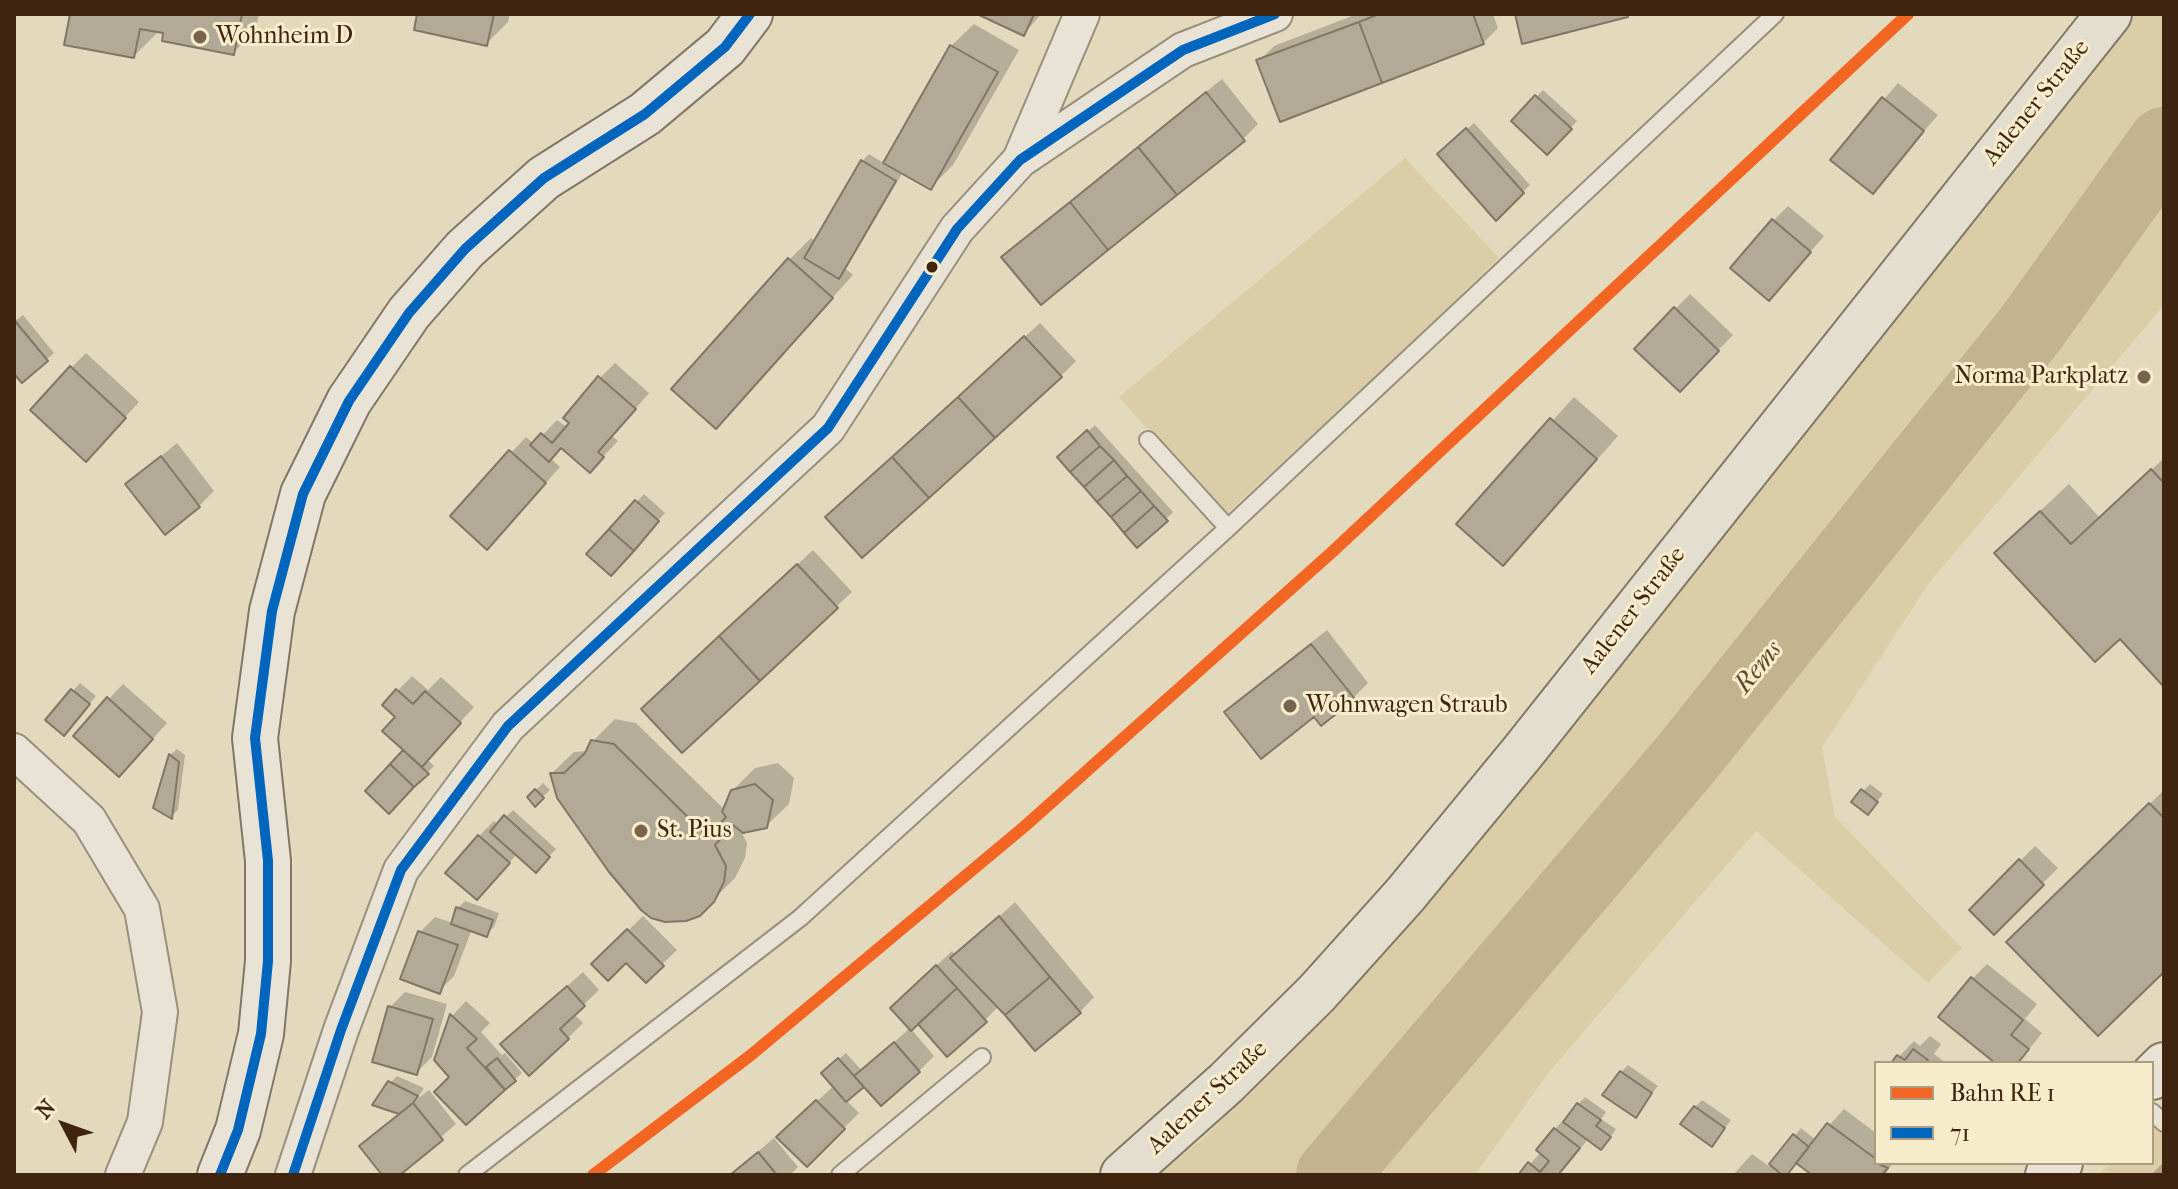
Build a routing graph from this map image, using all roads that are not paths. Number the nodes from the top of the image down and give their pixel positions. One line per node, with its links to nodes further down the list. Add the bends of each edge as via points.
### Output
1 (750, 14): 12 (main road, via 725,47 645,114 544,178 465,249 409,313 349,401 303,494 272,611 255,738 268,861 268,961 261,1034 238,1130)
2 (1082, 14): 6 (street)
3 (1275, 14): 6 (street, via 1183,50)
4 (1775, 14): 8 (lane)
5 (2109, 14): 16 (main road, Aalener Straße, via 1405,895 1317,993)
6 (1020, 160): 13 (street, via 957,229 828,428 508,726 401,870 345,1016)
7 (1148, 440): 8 (lane)
8 (1228, 528): 14 (lane, via 800,918)
9 (14, 751): 11 (street, via 89,820 142,909 160,1012 145,1122)
10 (982, 1057): 15 (lane)
11 (123, 1175)
12 (220, 1175)
13 (293, 1175)
14 (467, 1175)
15 (840, 1175)
16 (1123, 1175)

